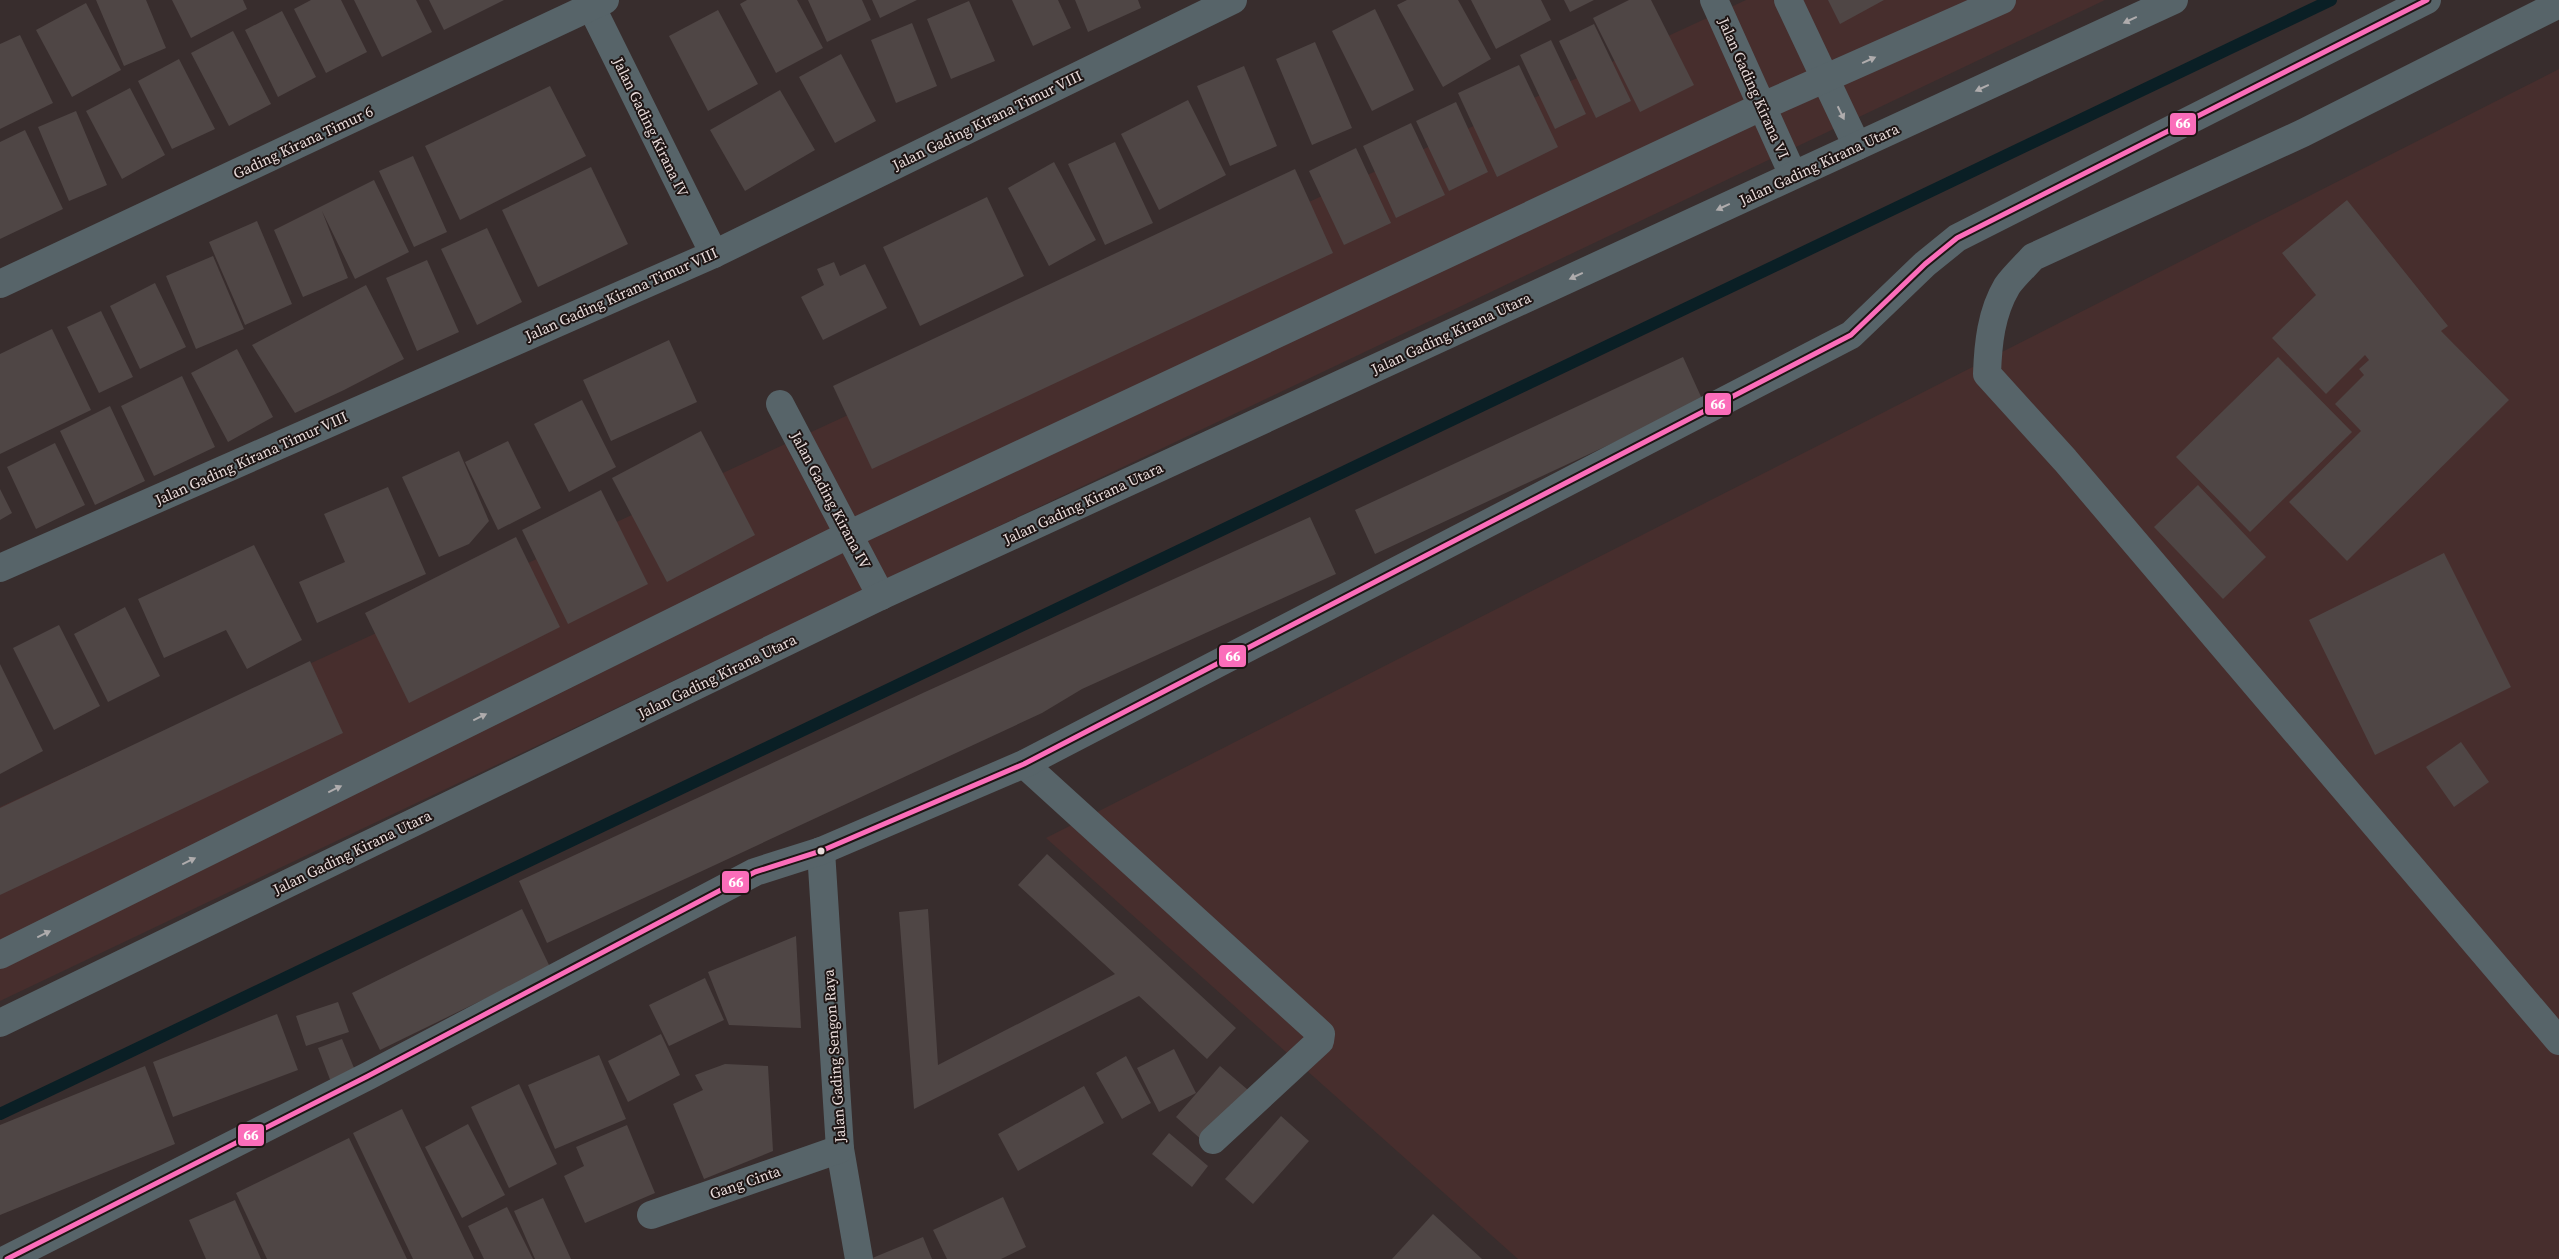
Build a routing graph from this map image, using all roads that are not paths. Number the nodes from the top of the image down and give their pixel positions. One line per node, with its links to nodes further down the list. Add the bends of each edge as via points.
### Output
1 (1234, 0): 13 (street, Jalan Gading Kirana Timur VIII)
2 (1714, 0): 10 (street, Jalan Gading Kirana VI)
3 (1788, 0): 9 (street)
4 (2002, 0): 9 (street, one-way to 4)
5 (2174, 0): 11 (street, Jalan Gading Kirana Utara, one-way to 11)
6 (2428, 0): 19 (street, via 1957,238 1851,335)
7 (595, 2): 13 (street, Jalan Gading Kirana IV); 14 (street, Gading Kirana Timur 6)
8 (2559, 4): 22 (street, via 2303,133 2033,256 2007,286 1993,319 1987,374)
9 (1825, 80): 10 (street); 11 (street, one-way to 11)
10 (1763, 106): 12 (street, Jalan Gading Kirana VI); 16 (street)
11 (1857, 146): 12 (street, Jalan Gading Kirana Utara)
12 (1793, 175): 18 (street, Jalan Gading Kirana Utara, one-way to 18)
13 (714, 254): 17 (street, Jalan Gading Kirana Timur VIII)
14 (0, 284)
15 (780, 404): 16 (street, Jalan Gading Kirana IV)
16 (850, 534): 18 (street, Jalan Gading Kirana IV); 21 (street, one-way to 16)
17 (0, 568)
18 (881, 596): 23 (street, Jalan Gading Kirana Utara)
19 (1024, 764): 20 (street); 24 (street, via 1321,1034 1320,1041)
20 (821, 851): 25 (street, Jalan Gading Sengon Raya); 27 (street, via 755,872 368,1076)
21 (0, 955)
22 (2553, 1022)
23 (0, 1023)
24 (1213, 1140)
25 (840, 1149): 26 (street, Gang Cinta); 28 (street, Jalan Gading Sengon Raya)
26 (651, 1215)
27 (7, 1259)
28 (859, 1259)

